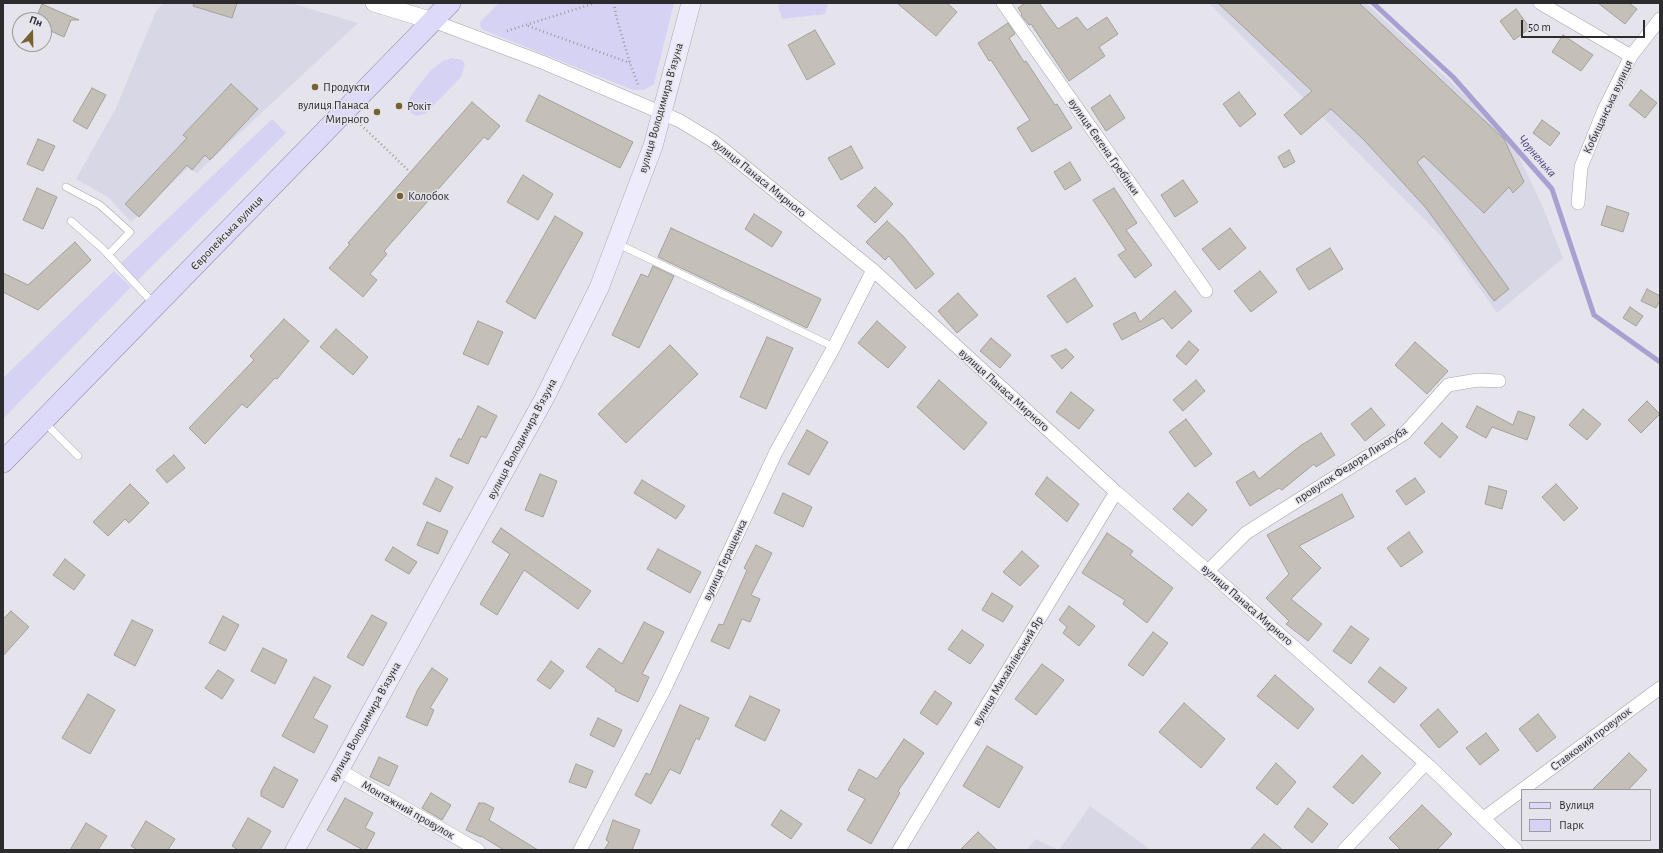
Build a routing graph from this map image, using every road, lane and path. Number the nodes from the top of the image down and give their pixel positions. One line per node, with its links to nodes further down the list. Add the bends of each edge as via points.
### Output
1 (374, 3): 9 (street)
2 (450, 3): 9 (main road, Європейська вулиця)
3 (595, 3): 10 (path)
4 (614, 3): 13 (path)
5 (691, 3): 14 (main road, вулиця Володимира В'язуна)
6 (1003, 3): 23 (street, вулиця Євгена Гребінки)
7 (1540, 3): 12 (street)
8 (1660, 19): 12 (street, Кобищанська вулиця)
9 (433, 21): 14 (street, вулиця Панаса Мирного, via 542,62); 15 (main road, Європейська вулиця)
10 (528, 26): 11 (path); 13 (path)
11 (507, 31)
12 (1632, 56): 18 (street, Кобищанська вулиця, via 1604,110 1581,167)
13 (630, 63): 14 (path)
14 (654, 110): 20 (main road, вулиця Володимира В'язуна, via 653,146); 22 (street, вулиця Панаса Мирного, via 680,121 713,141)
15 (346, 111): 16 (path); 24 (main road, Європейська вулиця)
16 (410, 172)
17 (66, 187): 21 (lane, via 100,205 130,232)
18 (1578, 203)
19 (71, 221): 21 (lane)
20 (616, 243): 25 (lane); 34 (main road, вулиця Володимира В'язуна, via 599,288 544,399)
21 (108, 255): 24 (lane)
22 (874, 270): 25 (street, вулиця Геращенка); 30 (street, вулиця Панаса Мирного)
23 (1206, 291)
24 (156, 306): 27 (main road, Європейська вулиця)
25 (834, 347): 40 (street, вулиця Геращенка, via 776,452 664,690)
26 (1499, 381): 31 (street, провулок Федора Лизогуба, via 1478,380 1448,385 1405,433 1246,533)
27 (43, 421): 28 (lane); 29 (main road, Європейська вулиця)
28 (78, 456)
29 (3, 462)
30 (1116, 492): 31 (street, вулиця Панаса Мирного); 41 (street, вулиця Михайлівський Яр)
31 (1208, 571): 33 (street, вулиця Панаса Мирного)
32 (1660, 688): 35 (street, Ставковий провулок)
33 (1426, 763): 37 (street, вулиця Панаса Мирного); 42 (street)
34 (339, 770): 38 (main road, вулиця Володимира В'язуна); 39 (street, Монтажний провулок)
35 (1523, 789)
36 (1521, 791): 37 (street, Ставковий провулок)
37 (1484, 818): 43 (street, вулиця Панаса Мирного)
38 (295, 850)
39 (478, 850)
40 (580, 850)
41 (900, 850)
42 (1344, 850)
43 (1516, 850)

